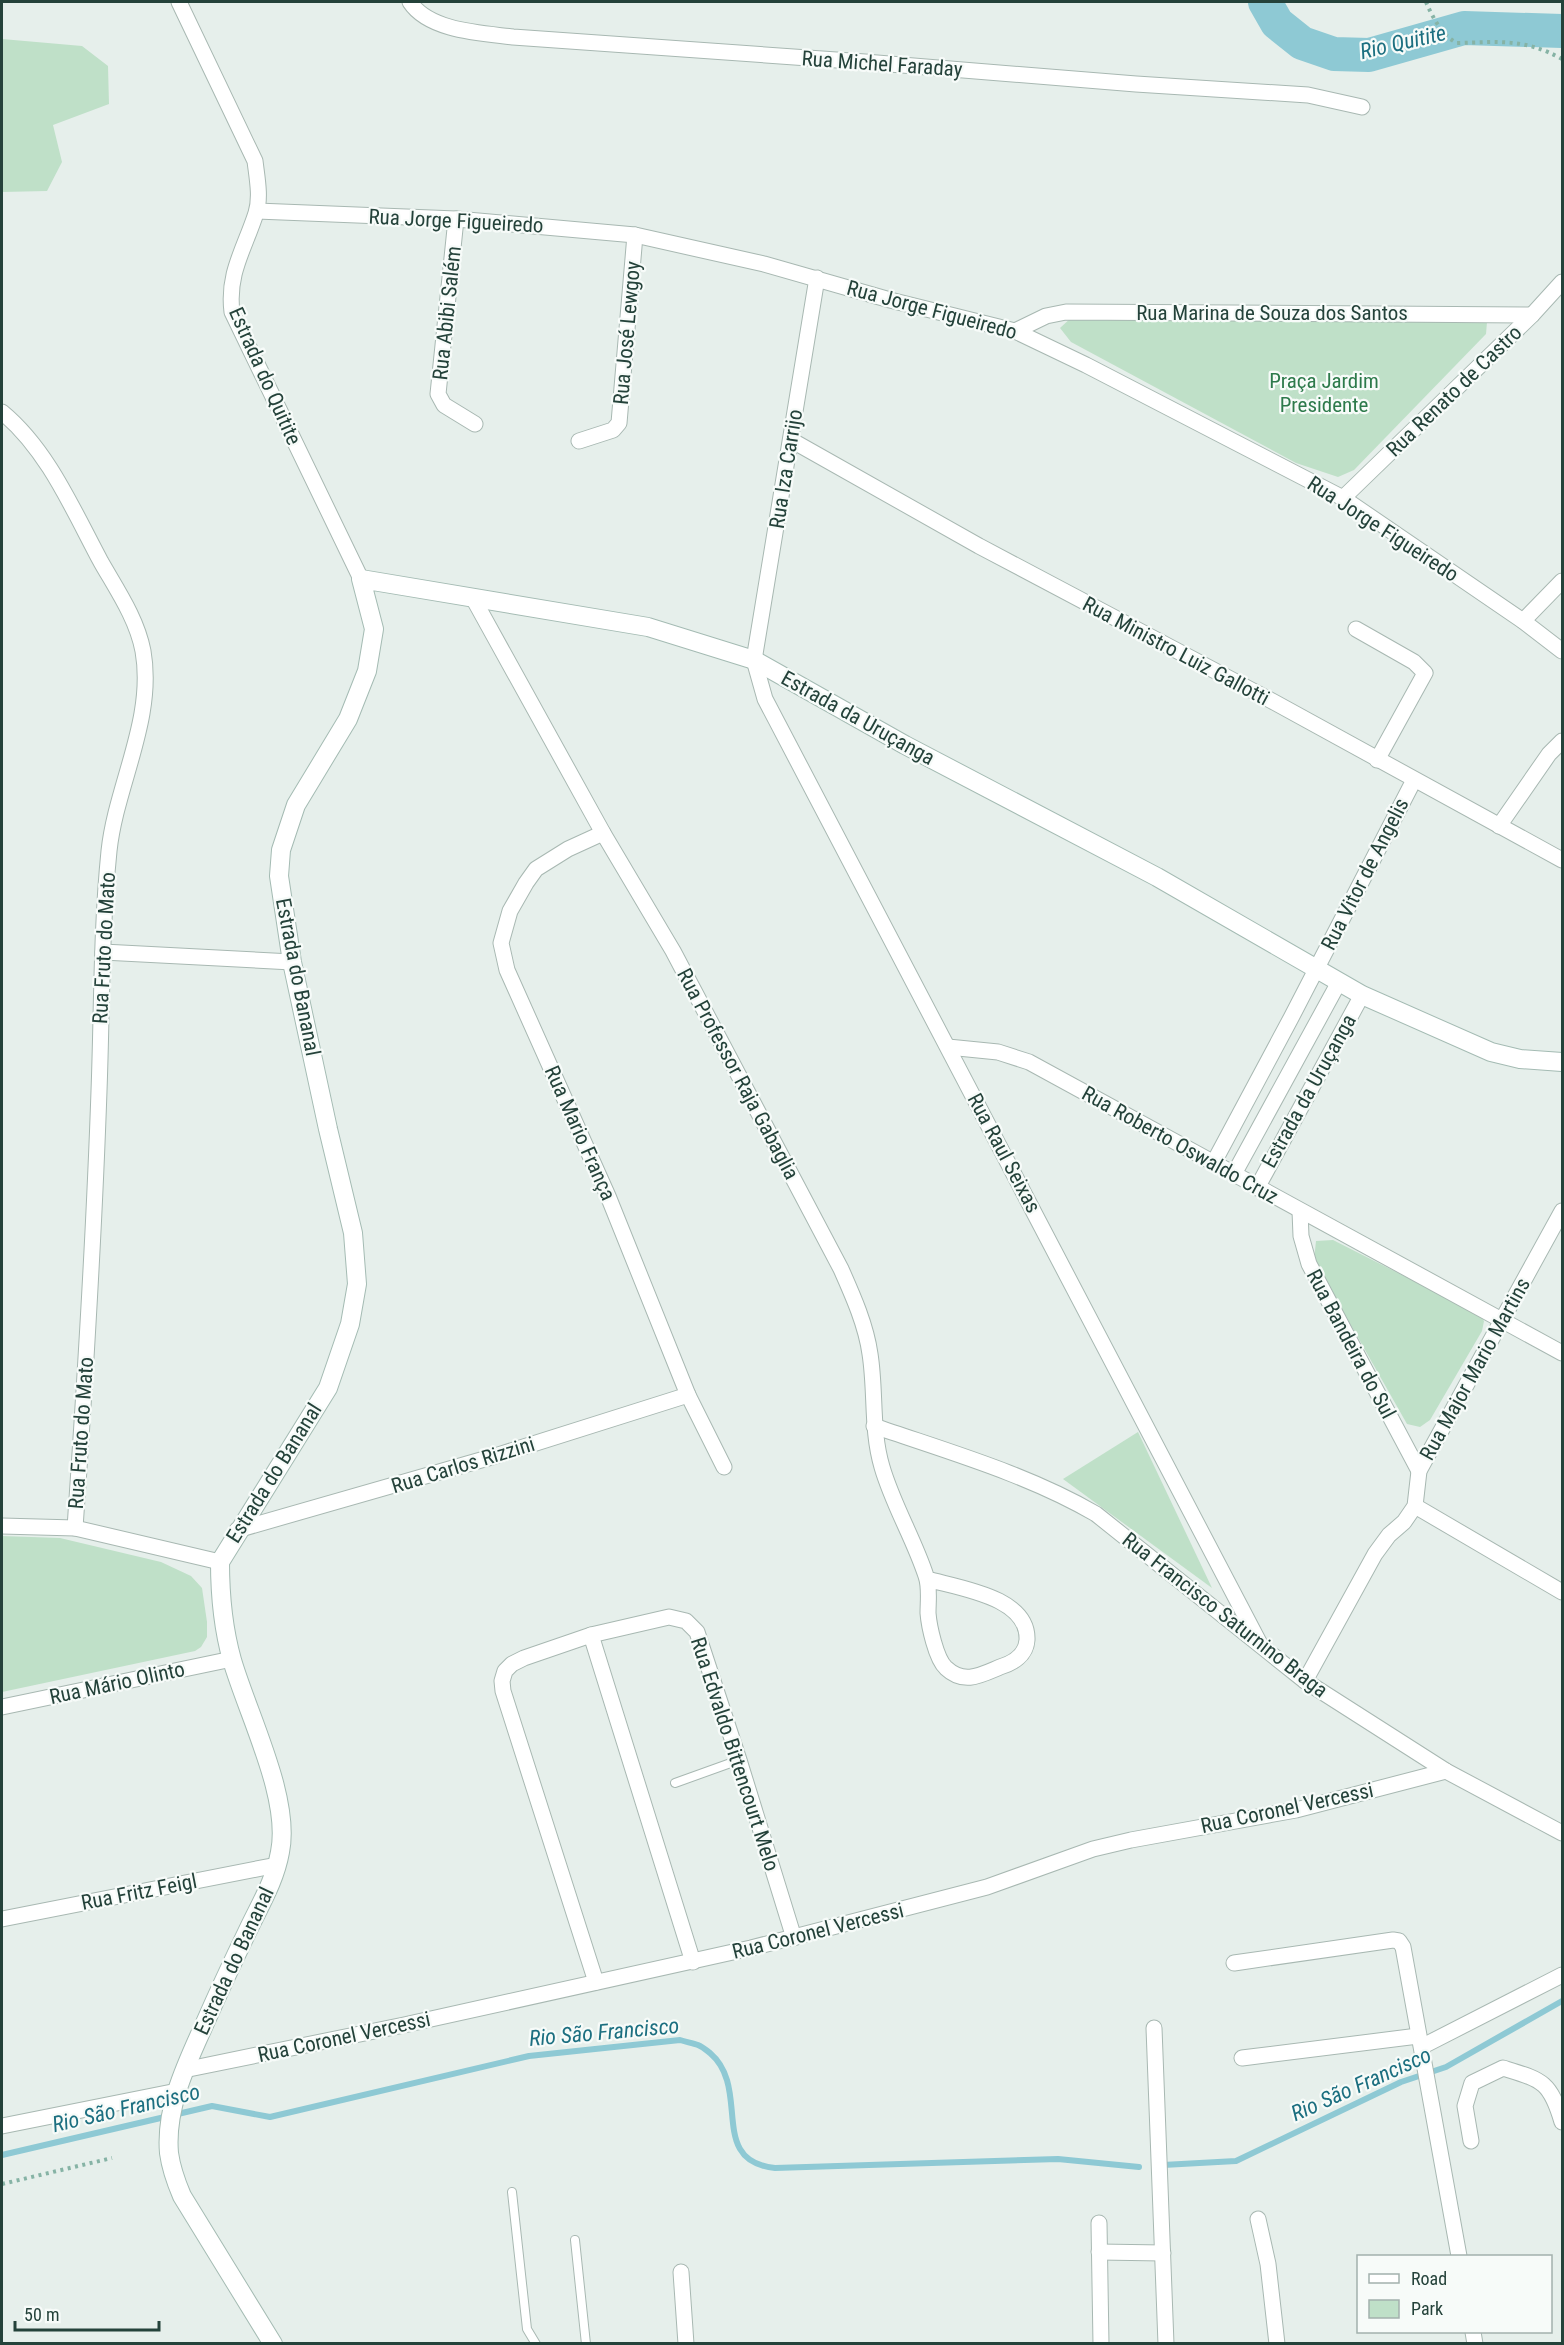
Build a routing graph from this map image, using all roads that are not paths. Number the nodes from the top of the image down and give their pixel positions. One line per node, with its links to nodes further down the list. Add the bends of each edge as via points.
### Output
1 (179, 2): 4 (street, Estrada do Quitite, via 255,161)
2 (410, 2): 3 (street, Rua Michel Faraday, via 421,15 459,31 513,38 1308,95)
3 (1362, 107)
4 (257, 211): 5 (street, Rua Jorge Figueiredo); 16 (street, Estrada do Quitite, via 233,274 232,312)
5 (456, 219): 6 (street, Rua Jorge Figueiredo); 12 (street, Rua Abibi Salém, via 438,394 444,405)
6 (635, 235): 7 (street, Rua Jorge Figueiredo); 14 (street, Rua José Lewgoy, via 619,423 613,430)
7 (817, 278): 10 (street, Rua Jorge Figueiredo); 13 (street, Rua Iza Carrijo)
8 (1563, 282): 9 (street, Rua Renato de Castro)
9 (1532, 315): 10 (street, Rua Marina de Souza dos Santos, via 1066,312 1046,316); 15 (street, Rua Renato de Castro)
10 (1015, 331): 15 (street, Rua Jorge Figueiredo)
11 (2, 412): 29 (street, Rua Fruto do Mato, via 41,455 135,623 143,652 145,704 109,849)
12 (475, 424)
13 (791, 440): 22 (street, Rua Iza Carrijo); 24 (street, Rua Ministro Luiz Gallotti, via 969,541)
14 (579, 441)
15 (1343, 498): 19 (street, Rua Jorge Figueiredo)
16 (361, 579): 18 (street, Estrada da Uruçanga); 30 (street, Estrada do Bananal, via 374,629 367,671 348,719 296,805 281,850 279,876)
17 (1563, 581): 19 (street)
18 (473, 598): 22 (street, Estrada da Uruçanga, via 648,627); 27 (street, Rua Professor Raja Gabaglia)
19 (1523, 621): 21 (street, Rua Jorge Figueiredo)
20 (1356, 628): 24 (street, via 1414,662 1425,673)
21 (1563, 651)
22 (754, 660): 31 (street, Estrada da Uruçanga, via 905,745 1157,877); 34 (street, Rua Raul Seixas, via 765,699)
23 (1563, 741): 26 (street, via 1549,754)
24 (1377, 760): 25 (street, Rua Ministro Luiz Gallotti)
25 (1414, 780): 26 (street, Rua Ministro Luiz Gallotti); 31 (street, Rua Vitor de Angelis)
26 (1499, 826): 28 (street, Rua Ministro Luiz Gallotti)
27 (603, 833): 43 (street, Rua Mario França, via 536,869 510,911 501,943 507,970 608,1196); 44 (street, Rua Professor Raja Gabaglia, via 673,951 841,1269 859,1310 870,1354)
28 (1563, 860)
29 (103, 952): 30 (street); 49 (street, Rua Fruto do Mato)
30 (292, 962): 50 (street, Estrada do Bananal, via 353,1233 357,1284 350,1324 328,1388)
31 (1316, 969): 32 (street, Estrada da Uruçanga); 36 (street)
32 (1339, 982): 33 (street, Estrada da Uruçanga); 37 (street, Estrada da Uruçanga)
33 (1362, 995): 35 (street, Estrada da Uruçanga, via 1491,1052); 38 (street, Estrada da Uruçanga)
34 (948, 1047): 36 (street, Rua Roberto Oswaldo Cruz, via 998,1052 1029,1062); 55 (street, Rua Raul Seixas)
35 (1563, 1062)
36 (1214, 1162): 37 (street, Rua Roberto Oswaldo Cruz)
37 (1234, 1174): 38 (street, Rua Roberto Oswaldo Cruz)
38 (1257, 1188): 39 (street, Rua Roberto Oswaldo Cruz)
39 (1300, 1211): 41 (street, Rua Roberto Oswaldo Cruz); 46 (street, Rua Bandeira do Sul, via 1301,1236 1309,1264)
40 (1563, 1211): 41 (street, Rua Major Mario Martins)
41 (1503, 1319): 42 (street, Rua Roberto Oswaldo Cruz); 46 (street, Rua Major Mario Martins)
42 (1563, 1353)
43 (688, 1395): 45 (street, Rua Mario França); 50 (street, Rua Carlos Rizzini, via 495,1456)
44 (874, 1426): 52 (street, Rua Professor Raja Gabaglia, via 882,1467); 55 (street, Rua Francisco Saturnino Braga, via 1062,1494 1096,1514)
45 (724, 1467)
46 (1419, 1471): 47 (street, Rua Major Mario Martins)
47 (1415, 1506): 53 (street); 57 (street, via 1375,1554)
48 (2, 1526): 49 (street)
49 (75, 1528): 51 (street)
50 (237, 1530): 51 (street, Estrada do Bananal)
51 (220, 1562): 56 (street, Estrada do Bananal, via 223,1618)
52 (927, 1579): 52 (street, Rua Professor Raja Gabaglia, via 928,1616 939,1657 946,1668 970,1679 1021,1656 1027,1633 1015,1610 983,1595)
53 (1563, 1592)
54 (591, 1635): 59 (street, Rua Edvaldo Bittencourt Melo, via 669,1617 686,1621 697,1632); 66 (street); 69 (street, Rua Edvaldo Bittencourt Melo, via 512,1664 502,1681)
55 (1260, 1644): 57 (street, Rua Francisco Saturnino Braga)
56 (232, 1659): 58 (street, Rua Mário Olinto); 63 (street, Estrada do Bananal, via 279,1799 282,1824)
57 (1305, 1681): 60 (street, Rua Francisco Saturnino Braga)
58 (2, 1707)
59 (740, 1760): 61 (lane); 65 (street, Rua Edvaldo Bittencourt Melo)
60 (1446, 1771): 62 (street, Rua Francisco Saturnino Braga); 65 (street, Rua Coronel Vercessi, via 1296,1810 1093,1849 987,1887)
61 (675, 1783)
62 (1563, 1833)
63 (277, 1865): 64 (street, Rua Fritz Feigl); 73 (street, Estrada do Bananal)
64 (2, 1919)
65 (794, 1938): 66 (street, Rua Coronel Vercessi)
66 (693, 1962): 69 (street, Rua Coronel Vercessi)
67 (1233, 1963): 71 (street, via 1399,1941)
68 (1563, 1975): 71 (street)
69 (596, 1982): 73 (street, Rua Coronel Vercessi)
70 (1154, 2028): 83 (street)
71 (1422, 2042): 72 (street); 84 (street)
72 (1242, 2058)
73 (184, 2070): 74 (street, Estrada do Bananal)
74 (176, 2095): 76 (street); 86 (street, Estrada do Bananal, via 169,2151 173,2174 182,2196)
75 (1563, 2122): 77 (street, via 1556,2100 1539,2079 1503,2068 1472,2083 1465,2106)
76 (2, 2126)
77 (1471, 2141)
78 (512, 2192): 87 (lane, via 527,2329)
79 (1258, 2219): 92 (street, via 1268,2264)
80 (1099, 2223): 82 (street)
81 (575, 2240): 88 (lane)
82 (1099, 2252): 83 (street); 90 (street)
83 (1163, 2253): 91 (street)
84 (1459, 2255)
85 (681, 2272): 89 (street)
86 (273, 2343)
87 (536, 2343)
88 (586, 2343)
89 (686, 2343)
90 (1101, 2343)
91 (1166, 2343)
92 (1277, 2343)

